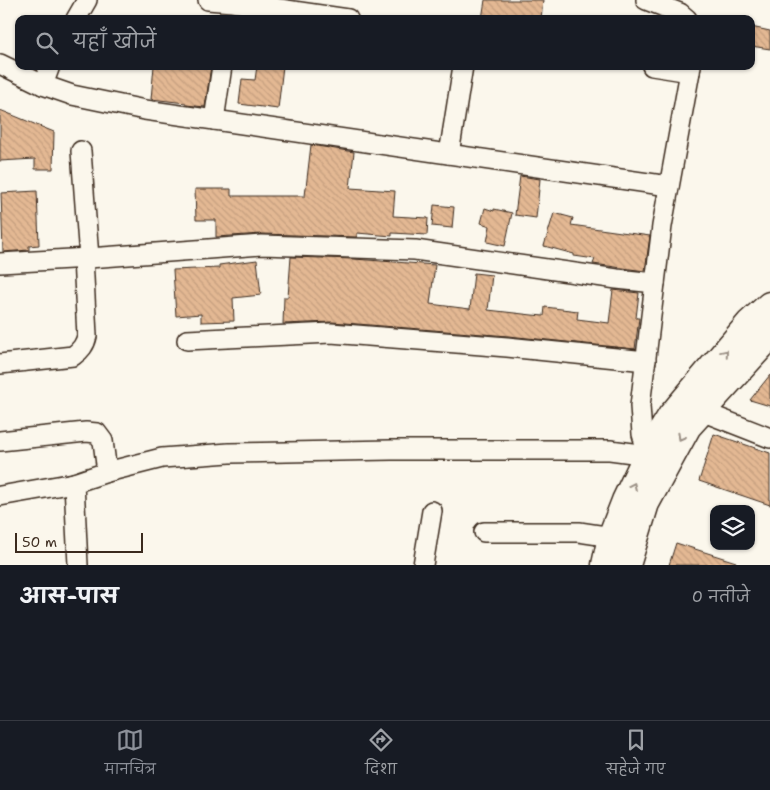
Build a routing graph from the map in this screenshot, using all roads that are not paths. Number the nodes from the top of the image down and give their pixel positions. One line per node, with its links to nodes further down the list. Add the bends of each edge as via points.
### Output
1 (87, 0): 5 (street)
2 (208, 0): 4 (street)
3 (656, 2): 7 (street)
4 (230, 10): 6 (street)
5 (78, 15)
6 (296, 15)
7 (682, 15)
8 (0, 64): 13 (street)
9 (48, 70): 13 (street)
10 (221, 70): 14 (street)
11 (462, 70): 16 (street)
12 (690, 70): 17 (street)
13 (43, 84): 14 (street, via 81,97)
14 (214, 120): 16 (street)
15 (82, 151): 18 (street)
16 (450, 154): 17 (street)
17 (669, 186): 20 (street)
18 (86, 258): 19 (street); 20 (street, via 262,245 415,250); 25 (street, via 87,336 80,351 73,356)
19 (0, 263)
20 (655, 283): 24 (street)
21 (770, 306): 29 (main road, one-way to 21, via 672,416 750,324)
22 (770, 335): 26 (main road)
23 (187, 340): 24 (street, via 331,333)
24 (646, 360): 29 (street, via 640,406 642,434)
25 (0, 364)
26 (701, 410): 27 (street); 29 (main road, one-way to 29)
27 (770, 438)
28 (0, 441): 30 (street, via 97,433 103,441)
29 (657, 460): 30 (street, via 610,450 230,453 162,458); 35 (main road, one-way to 29, via 626,501); 39 (main road)
30 (107, 472): 31 (street)
31 (74, 483): 32 (street); 36 (street)
32 (0, 496)
33 (432, 511): 37 (street)
34 (484, 532): 35 (street, via 579,532)
35 (612, 537): 38 (main road)
36 (78, 565)
37 (423, 565)
38 (606, 565)
39 (626, 565)

